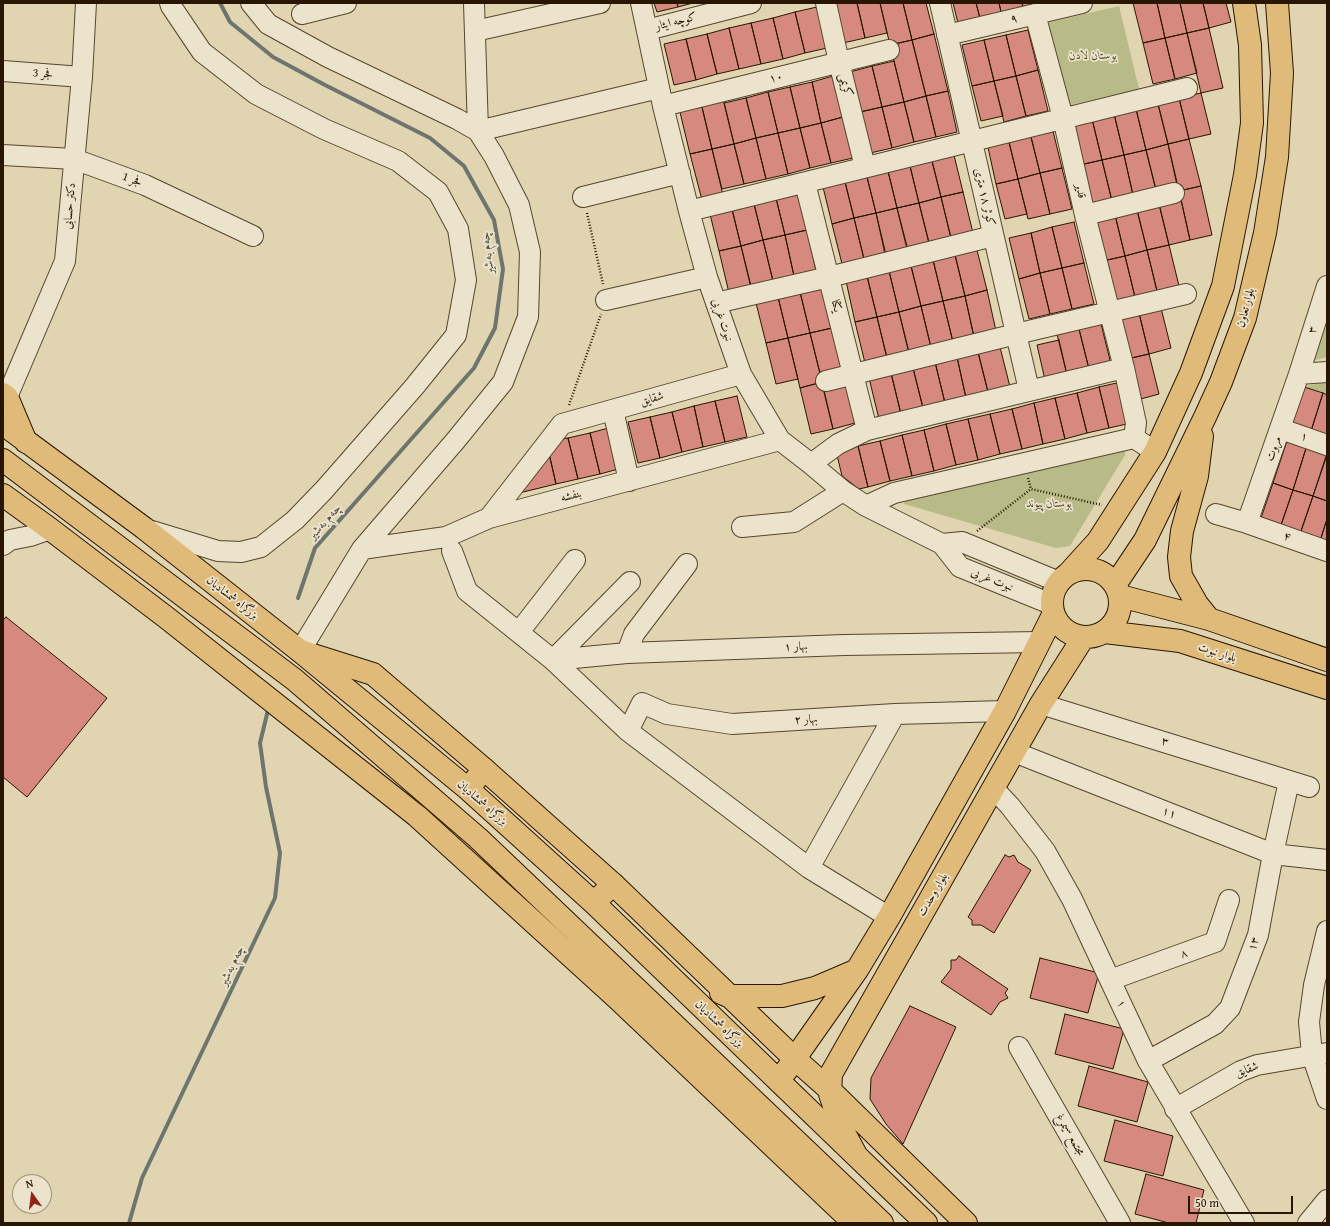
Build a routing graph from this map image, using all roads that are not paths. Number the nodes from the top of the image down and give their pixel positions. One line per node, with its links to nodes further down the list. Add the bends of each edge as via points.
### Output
1 (86, 3): 22 (street, دکتر حسابی)
2 (170, 3): 75 (street, via 202,52 256,94 324,129 398,161 438,192 458,229 466,280 456,335 342,470 295,520 261,547 241,552 218,551)
3 (251, 3): 26 (street, via 268,24 328,57)
4 (346, 3): 14 (street)
5 (474, 3): 17 (street)
6 (600, 3): 17 (street)
7 (641, 3): 16 (street, نبوت غربی)
8 (751, 3): 16 (street, کوچه ایثار)
9 (826, 3): 20 (street, کریمی)
10 (940, 3): 18 (street, کوثر ۱۸ متری)
11 (1082, 3): 15 (street, ۹)
12 (1244, 3): 64 (main road, via 1250,45 1252,124 1225,278 1191,373)
13 (1277, 3): 56 (main road, بلوار تعاون, via 1282,73 1276,157 1265,233 1245,318)
14 (302, 14)
15 (1035, 14): 18 (street, ۹); 25 (street, قدیر)
16 (647, 30): 24 (street, نبوت غربی)
17 (475, 31): 26 (street)
18 (947, 35): 27 (street, کوثر ۱۸ متری)
19 (889, 50): 20 (street, ۱۰)
20 (839, 62): 24 (street, ۱۰); 30 (street, کریمی)
21 (3, 71): 22 (street, فجر 3)
22 (82, 77): 29 (street, دکتر حسابی)
23 (1187, 88): 25 (street)
24 (661, 97): 26 (street, ۱۰); 31 (street, نبوت غربی)
25 (1063, 118): 27 (street); 36 (street, قدیر)
26 (478, 131): 79 (street, via 519,205 530,252 528,317 503,382)
27 (972, 141): 30 (street); 38 (street, کوثر ۱۸ متری)
28 (3, 155): 29 (street, فجر 1)
29 (74, 159): 37 (street, فجر 1, via 146,185); 54 (street, دکتر حسابی, via 65,260)
30 (866, 167): 32 (street)
31 (680, 173): 34 (street); 35 (street, نبوت غربی)
32 (804, 182): 35 (street); 40 (street, یکتا)
33 (1174, 194): 36 (street)
34 (583, 197)
35 (689, 211): 39 (street, نبوت غربی)
36 (1086, 215): 45 (street, قدیر)
37 (253, 236)
38 (993, 236): 40 (street); 46 (street, کوثر ۱۸ متری)
39 (707, 277): 43 (street); 44 (street, نبوت غربی)
40 (829, 277): 44 (street); 50 (street, یکتا)
41 (1327, 286): 51 (street, ۳)
42 (1186, 294): 45 (street)
43 (606, 300)
44 (716, 303): 49 (street, نبوت غربی)
45 (1110, 312): 46 (street); 47 (street, قدیر)
46 (1016, 334): 50 (street); 53 (street, کوثر ۱۸ متری)
47 (1124, 368): 53 (street); 60 (street, قدیر, via 1136,423)
48 (1327, 372): 51 (street)
49 (741, 374): 55 (street, شقایق); 61 (street, نبوت غربی)
50 (853, 374): 52 (street); 58 (street, یکتا)
51 (1300, 374): 59 (street, مروت)
52 (826, 381)
53 (1029, 390): 58 (street)
54 (5, 396): 62 (main road)
55 (613, 410): 67 (street); 72 (street, شقایق, via 562,424)
56 (1205, 418): 86 (main road, بلوار تعاون); 88 (main road, via 1197,476 1182,531 1179,557 1181,576)
57 (3, 424): 62 (main road, بزرگراه شمشادیان)
58 (867, 430): 66 (street, via 838,444)
59 (1280, 430): 63 (street, ۱); 73 (street, مروت)
60 (1134, 438): 64 (street); 70 (street, via 894,493)
61 (780, 440): 66 (street, نبوت غربی); 67 (street, بنفشه)
62 (26, 442): 75 (main road, بزرگراه شمشادیان)
63 (1327, 445)
64 (1155, 452): 84 (main road, via 1098,541)
65 (3, 460): 132 (main road, via 295,680 472,833)
66 (811, 464): 68 (street, نبوت غربی)
67 (629, 481): 72 (street, بنفشه)
68 (843, 491): 70 (street, نبوت غربی); 74 (street, via 794,522)
69 (3, 495): 76 (main road)
70 (866, 506): 77 (street, نبوت غربی)
71 (1216, 514): 73 (street, ۴)
72 (489, 518): 79 (street, بنفشه, via 446,537)
73 (1247, 523): 81 (street, ۴)
74 (742, 527)
75 (144, 528): 93 (main road, بزرگراه شمشادیان)
76 (50, 529): 78 (street, via 10,540); 133 (main road, via 417,816 617,998)
77 (942, 544): 84 (street, نبوت غربی, via 962,542); 87 (street, نبوت غربی, via 960,567)
78 (3, 545)
79 (362, 549): 93 (street)
80 (452, 551): 89 (street, via 467,591)
81 (1327, 551)
82 (574, 560): 89 (street)
83 (688, 564): 94 (street, via 634,634)
84 (1063, 578): 86 (main road, via 1078,570 1099,571 1108,577); 87 (main road, via 1053,592)
85 (630, 582): 95 (street)
86 (1118, 591): 88 (main road); 90 (main road, via 1121,604 1116,620)
87 (1052, 610): 91 (main road, via 1058,624 1065,631); 92 (main road)
88 (1209, 619): 96 (main road)
89 (519, 632): 95 (street)
90 (1105, 632): 91 (main road); 97 (main road, بلوار نبوت, via 1180,641)
91 (1083, 638): 98 (main road, بلوار وحدت)
92 (1040, 642): 94 (street, بهار ۱); 99 (main road)
93 (300, 651): 103 (main road, via 373,674); 107 (main road, بزرگراه شمشادیان)
94 (627, 653): 95 (street, بهار ۱)
95 (553, 660): 101 (street)
96 (1327, 660)
97 (1327, 688)
98 (1041, 704): 102 (main road, بلوار وحدت); 104 (street, ۳)
99 (1005, 711): 100 (street, بهار ۲); 114 (main road)
100 (895, 714): 101 (street, بهار ۲, via 732,724 667,714 642,703); 110 (street)
101 (628, 730): 110 (street)
102 (1014, 752): 106 (main road, بلوار وحدت); 108 (street, ۱۱)
103 (484, 769): 107 (main road); 111 (main road)
104 (1289, 781): 105 (street, ۳); 108 (street, ۱۳)
105 (1309, 787)
106 (994, 789): 119 (street, ۱, via 1045,851 1072,899); 124 (main road, بلوار وحدت)
107 (468, 790): 113 (main road, بزرگراه شمشادیان)
108 (1273, 854): 109 (street, ۱۱); 126 (street, ۱۳, via 1258,935 1230,1008 1215,1024)
109 (1327, 860)
110 (809, 868): 114 (street)
111 (613, 884): 113 (main road); 120 (main road)
112 (1229, 900): 119 (street, ۸, via 1215,942)
113 (594, 903): 118 (main road, بزرگراه شمشادیان)
114 (889, 917): 117 (main road)
115 (1327, 931): 116 (street)
116 (1323, 965): 123 (street, via 1314,985 1309,1022)
117 (857, 970): 120 (main road, via 815,988 782,996); 121 (main road)
118 (665, 971): 120 (main road); 127 (main road, بزرگراه شمشادیان)
119 (1110, 980): 126 (street, ۱)
120 (728, 996): 125 (main road)
121 (812, 1035): 124 (main road, via 810,1048 815,1062 824,1064); 125 (main road)
122 (1019, 1047): 140 (street, مجتمع سیمرغ)
123 (1320, 1054): 129 (street); 130 (street, شقایق, via 1257,1065 1241,1071)
124 (841, 1058): 128 (main road, بلوار وحدت, via 831,1074)
125 (795, 1059): 127 (main road); 128 (main road)
126 (1148, 1061): 130 (street, ۱)
127 (779, 1082): 131 (main road, بزرگراه شمشادیان)
128 (830, 1090): 131 (main road, بلوار وحدت, via 841,1127); 139 (main road)
129 (1327, 1099)
130 (1175, 1108): 141 (street, ۱)
131 (859, 1159): 138 (main road, بزرگراه شمشادیان)
132 (834, 1177): 133 (main road); 135 (main road); 137 (main road)
133 (807, 1178): 135 (main road)
134 (1327, 1200): 142 (street)
135 (836, 1206): 136 (main road)
136 (854, 1223)
137 (882, 1223)
138 (926, 1223)
139 (966, 1223)
140 (1120, 1223)
141 (1244, 1223)
142 (1308, 1223)

